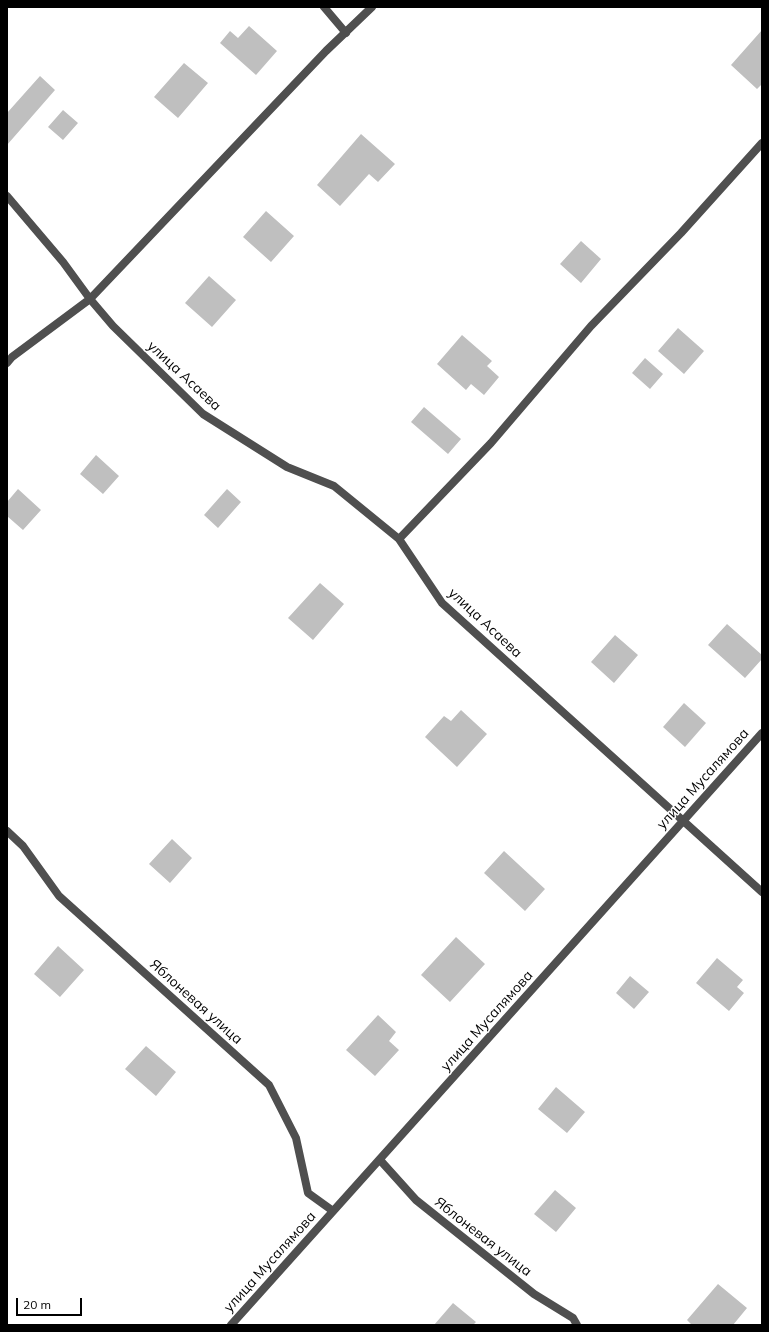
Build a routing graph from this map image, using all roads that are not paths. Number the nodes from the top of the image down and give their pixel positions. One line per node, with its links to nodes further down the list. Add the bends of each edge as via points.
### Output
1 (324, 7): 3 (street)
2 (372, 7): 3 (street)
3 (346, 33): 6 (street)
4 (762, 143): 8 (street, via 681,233 591,326 491,443)
5 (7, 196): 6 (street, улица Асаева, via 63,262)
6 (90, 299): 7 (street); 8 (street, улица Асаева, via 113,326 203,414 287,467 334,486)
7 (7, 363)
8 (399, 539): 10 (street, улица Асаева, via 442,603)
9 (762, 733): 10 (street, улица Мусалямова)
10 (684, 821): 12 (street, улица Асаева); 13 (street, улица Мусалямова)
11 (7, 831): 14 (street, Яблоневая улица, via 23,846 59,896 269,1085 296,1138 308,1192)
12 (762, 892)
13 (380, 1160): 14 (street, улица Мусалямова); 16 (street, Яблоневая улица, via 416,1200 534,1294 573,1318)
14 (333, 1211): 15 (street, улица Мусалямова)
15 (231, 1325)
16 (577, 1325)

